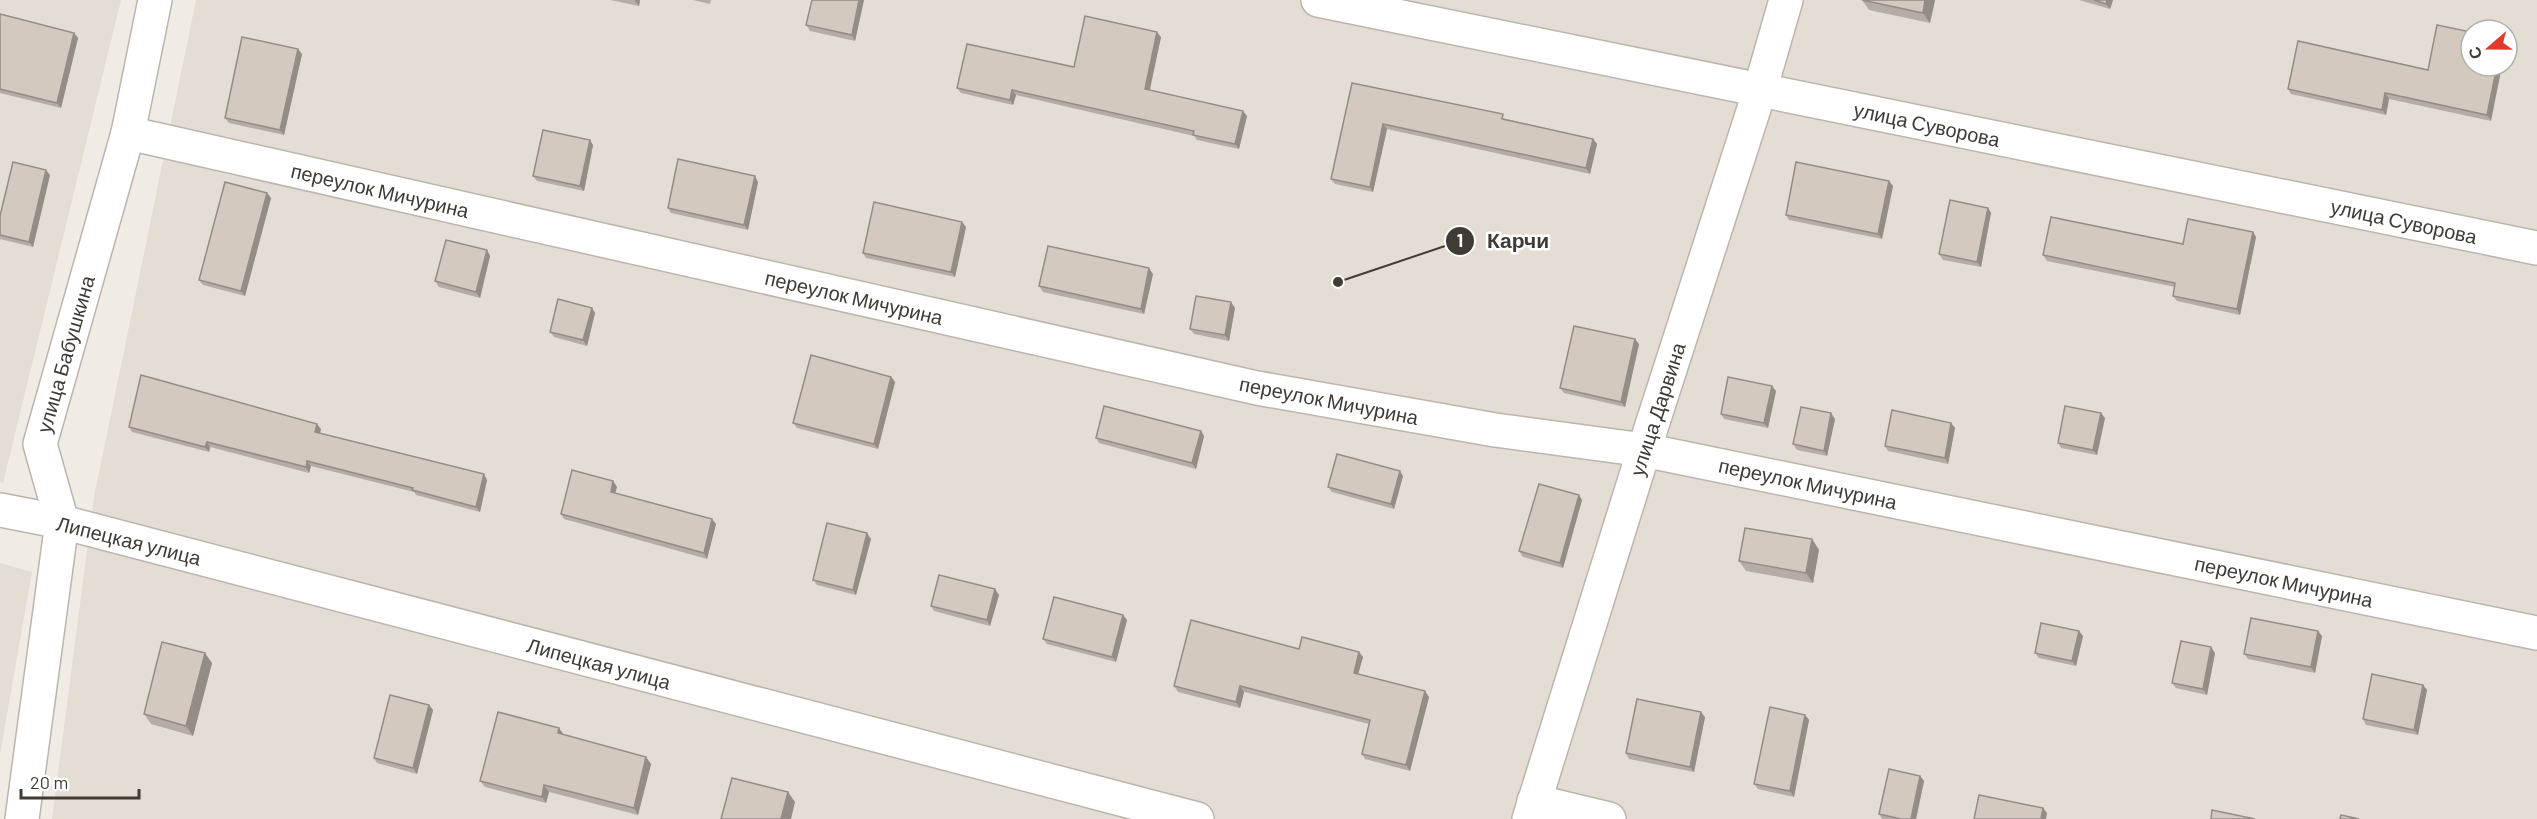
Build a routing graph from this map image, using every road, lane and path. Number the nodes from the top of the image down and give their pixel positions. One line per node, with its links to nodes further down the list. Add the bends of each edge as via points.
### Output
1 (155, 0): 5 (street, улица Бабушкина)
2 (1318, 0): 4 (street, улица Суворова)
3 (1786, 0): 4 (street, улица Дарвина)
4 (1760, 90): 6 (street, улица Суворова); 7 (street, улица Дарвина)
5 (128, 133): 7 (street, переулок Мичурина, via 1257,388 1495,430); 9 (street, улица Бабушкина, via 40,444)
6 (2537, 248)
7 (1644, 450): 10 (street, переулок Мичурина); 11 (street, улица Дарвина)
8 (0, 510): 9 (street, Липецкая улица)
9 (62, 522): 12 (street, улица Бабушкина); 13 (street, Липецкая улица)
10 (2537, 633)
11 (1531, 810): 14 (street)
12 (22, 819)
13 (1197, 819)
14 (1609, 819)

